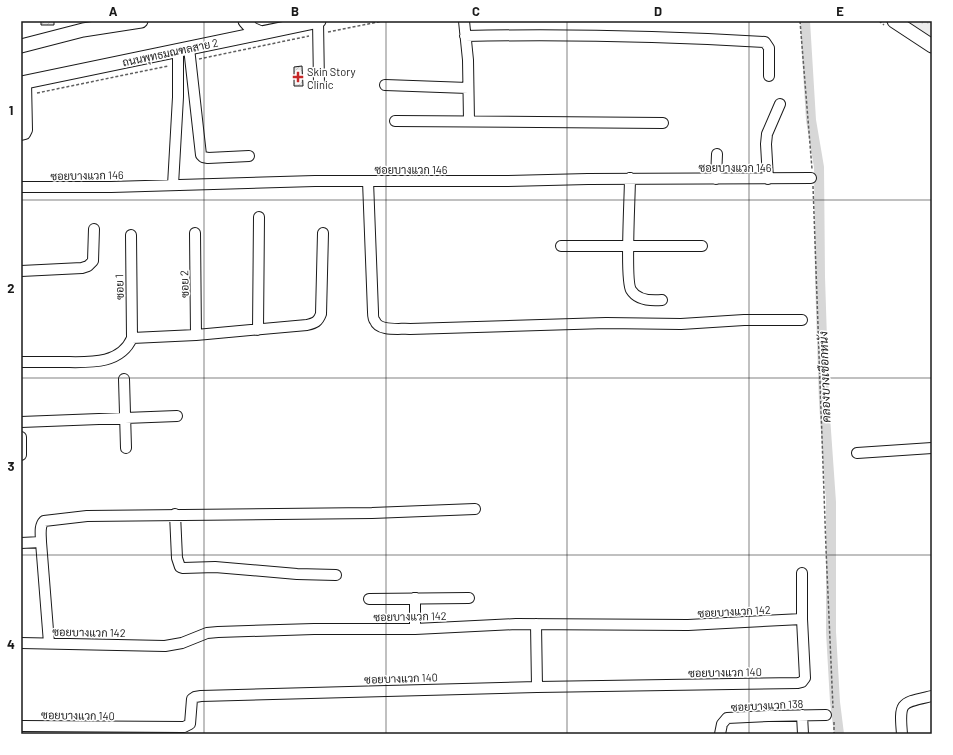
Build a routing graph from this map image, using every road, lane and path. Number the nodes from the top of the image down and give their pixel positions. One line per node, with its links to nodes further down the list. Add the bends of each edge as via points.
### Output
1 (141, 21): 8 (main road)
2 (246, 21): 10 (main road)
3 (318, 21): 10 (main road, ถนนพุทธมณฑลสาย 2); 11 (street)
4 (383, 21): 11 (path)
5 (464, 21): 12 (street)
6 (800, 21): 29 (path)
7 (894, 21): 14 (main road)
8 (112, 23): 9 (main road)
9 (83, 26): 13 (main road)
10 (261, 33): 15 (main road, ถนนพุทธมณฑลสาย 2)
11 (319, 34): 15 (path); 18 (street)
12 (465, 36): 17 (street, via 551,34 766,42 769,48); 21 (street)
13 (21, 46)
14 (932, 46)
15 (186, 53): 16 (street); 20 (main road, ถนนพุทธมณฑลสาย 2); 28 (street, via 201,155 203,158)
16 (178, 64): 20 (path); 34 (street)
17 (769, 76)
18 (319, 84)
19 (385, 85): 21 (street)
20 (24, 87): 26 (street, via 28,130)
21 (468, 88): 24 (street)
22 (780, 104): 32 (street, via 767,134)
23 (395, 121): 24 (street)
24 (469, 121): 25 (street)
25 (663, 123)
26 (21, 135)
27 (717, 154): 31 (street)
28 (249, 156)
29 (809, 177): 32 (street, ซอยบางแวก 146); 77 (path)
30 (630, 178): 31 (street, ซอยบางแวก 146); 33 (street, ซอยบางแวก 146); 41 (street)
31 (716, 179): 32 (street, ซอยบางแวก 146)
32 (768, 179)
33 (368, 181): 34 (street, ซอยบางแวก 146); 46 (street, via 373,312 374,321 382,328)
34 (173, 186): 35 (street, ซอยบางแวก 146)
35 (21, 187)
36 (259, 217): 47 (street)
37 (94, 228): 44 (street, via 92,261 88,266)
38 (195, 233): 48 (street, ซอย 2)
39 (323, 233): 47 (street, via 322,314 319,321 307,325)
40 (131, 235): 49 (street, ซอย 1)
41 (629, 245): 42 (street); 43 (street); 45 (street, via 631,291 648,301)
42 (561, 246)
43 (702, 246)
44 (21, 271)
45 (662, 300)
46 (802, 320)
47 (258, 330): 48 (street)
48 (196, 335): 49 (street)
49 (132, 338): 50 (street, via 123,350 105,360)
50 (21, 362)
51 (124, 379): 53 (street)
52 (176, 416): 53 (street)
53 (125, 417): 54 (street); 56 (street)
54 (21, 422)
55 (21, 437): 59 (street)
56 (126, 448)
57 (932, 448): 58 (street)
58 (857, 453)
59 (22, 456)
60 (475, 509): 61 (street, via 372,513)
61 (175, 514): 62 (street, via 51,519 41,524); 65 (street, via 177,558 180,567)
62 (41, 542): 63 (street); 73 (street)
63 (21, 543)
64 (802, 572): 69 (street)
65 (336, 575)
66 (415, 598): 67 (street); 68 (street); 71 (street)
67 (469, 598)
68 (369, 599)
69 (802, 619): 70 (street, ซอยบางแวก 142, via 688,625); 74 (street, ซอยบางแวก 140, via 805,678 802,682)
70 (536, 624): 71 (street, ซอยบางแวก 142); 74 (street)
71 (415, 629): 73 (street, ซอยบางแวก 142, via 218,632 206,633 182,643 165,646)
72 (21, 642): 73 (street, ซอยบางแวก 142)
73 (49, 643)
74 (537, 686): 78 (street, ซอยบางแวก 140, via 201,696 192,699 190,724 184,727)
75 (932, 696): 82 (street, via 906,702 902,707)
76 (802, 715): 77 (street, ซอยบางแวก 138); 79 (street, ซอยบางแวก 138, via 727,718 722,724); 80 (street)
77 (831, 715): 81 (path)
78 (21, 726)
79 (720, 734)
80 (803, 734)
81 (834, 734)
82 (902, 734)

